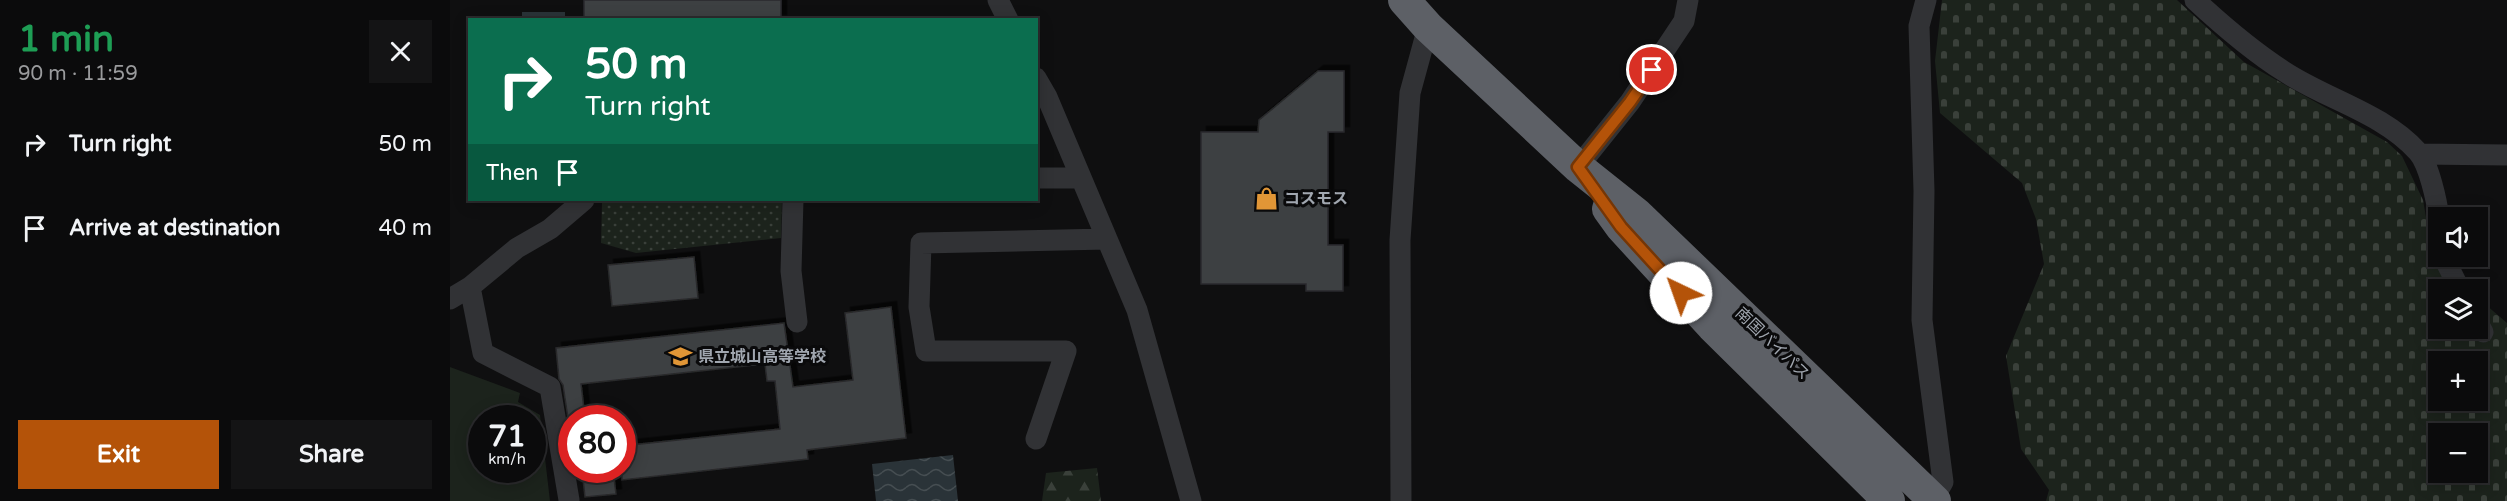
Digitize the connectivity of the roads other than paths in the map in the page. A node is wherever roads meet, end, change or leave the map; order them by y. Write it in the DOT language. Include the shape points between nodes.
graph roads {
  1 [pos="998,0"];
  2 [pos="1404,0"];
  3 [pos="1688,0"];
  4 [pos="1926,0"];
  5 [pos="2195,0"];
  6 [pos="1007,18"];
  7 [pos="1428,27"];
  8 [pos="1038,82"];
  9 [pos="2420,154"];
  10 [pos="2507,155"];
  11 [pos="1578,167"];
  12 [pos="1038,178"];
  13 [pos="1081,178"];
  14 [pos="583,201"];
  15 [pos="793,201"];
  16 [pos="2437,207"];
  17 [pos="1107,239"];
  18 [pos="470,286"];
  19 [pos="450,300"];
  20 [pos="797,322"];
  21 [pos="1036,439"];
  22 [pos="569,500"];
  23 [pos="1933,500"];
  24 [pos="1191,501"];
  25 [pos="1401,501"];
  26 [pos="1888,501"];
  1 -- 6 [label="street"];
  2 -- 7 [label="highway, 南国バイパス"];
  3 -- 11 [label="street" via="1684,21 1630,102"];
  4 -- 23 [label="street" via="1919,26 1924,191 1922,320 1943,482"];
  5 -- 9 [label="street" via="2285,72 2386,124"];
  7 -- 11 [label="highway, 南国バイパス"];
  7 -- 25 [label="street" via="1410,93 1400,240"];
  8 -- 13 [label="street"];
  9 -- 10 [label="street"];
  9 -- 16 [label="street"];
  11 -- 23 [label="highway, 南国バイパス" via="1637,214"];
  11 -- 26 [label="highway, 南国バイパス" via="1621,227 1712,326"];
  12 -- 13 [label="street"];
  13 -- 17 [label="street"];
  14 -- 18 [label="street"];
  15 -- 20 [label="street" via="791,271"];
  17 -- 21 [label="street" via="921,243 918,307 926,351 1066,351"];
  17 -- 24 [label="street" via="1137,310"];
  18 -- 19 [label="street"];
  18 -- 22 [label="street" via="483,352 550,387"];
}
